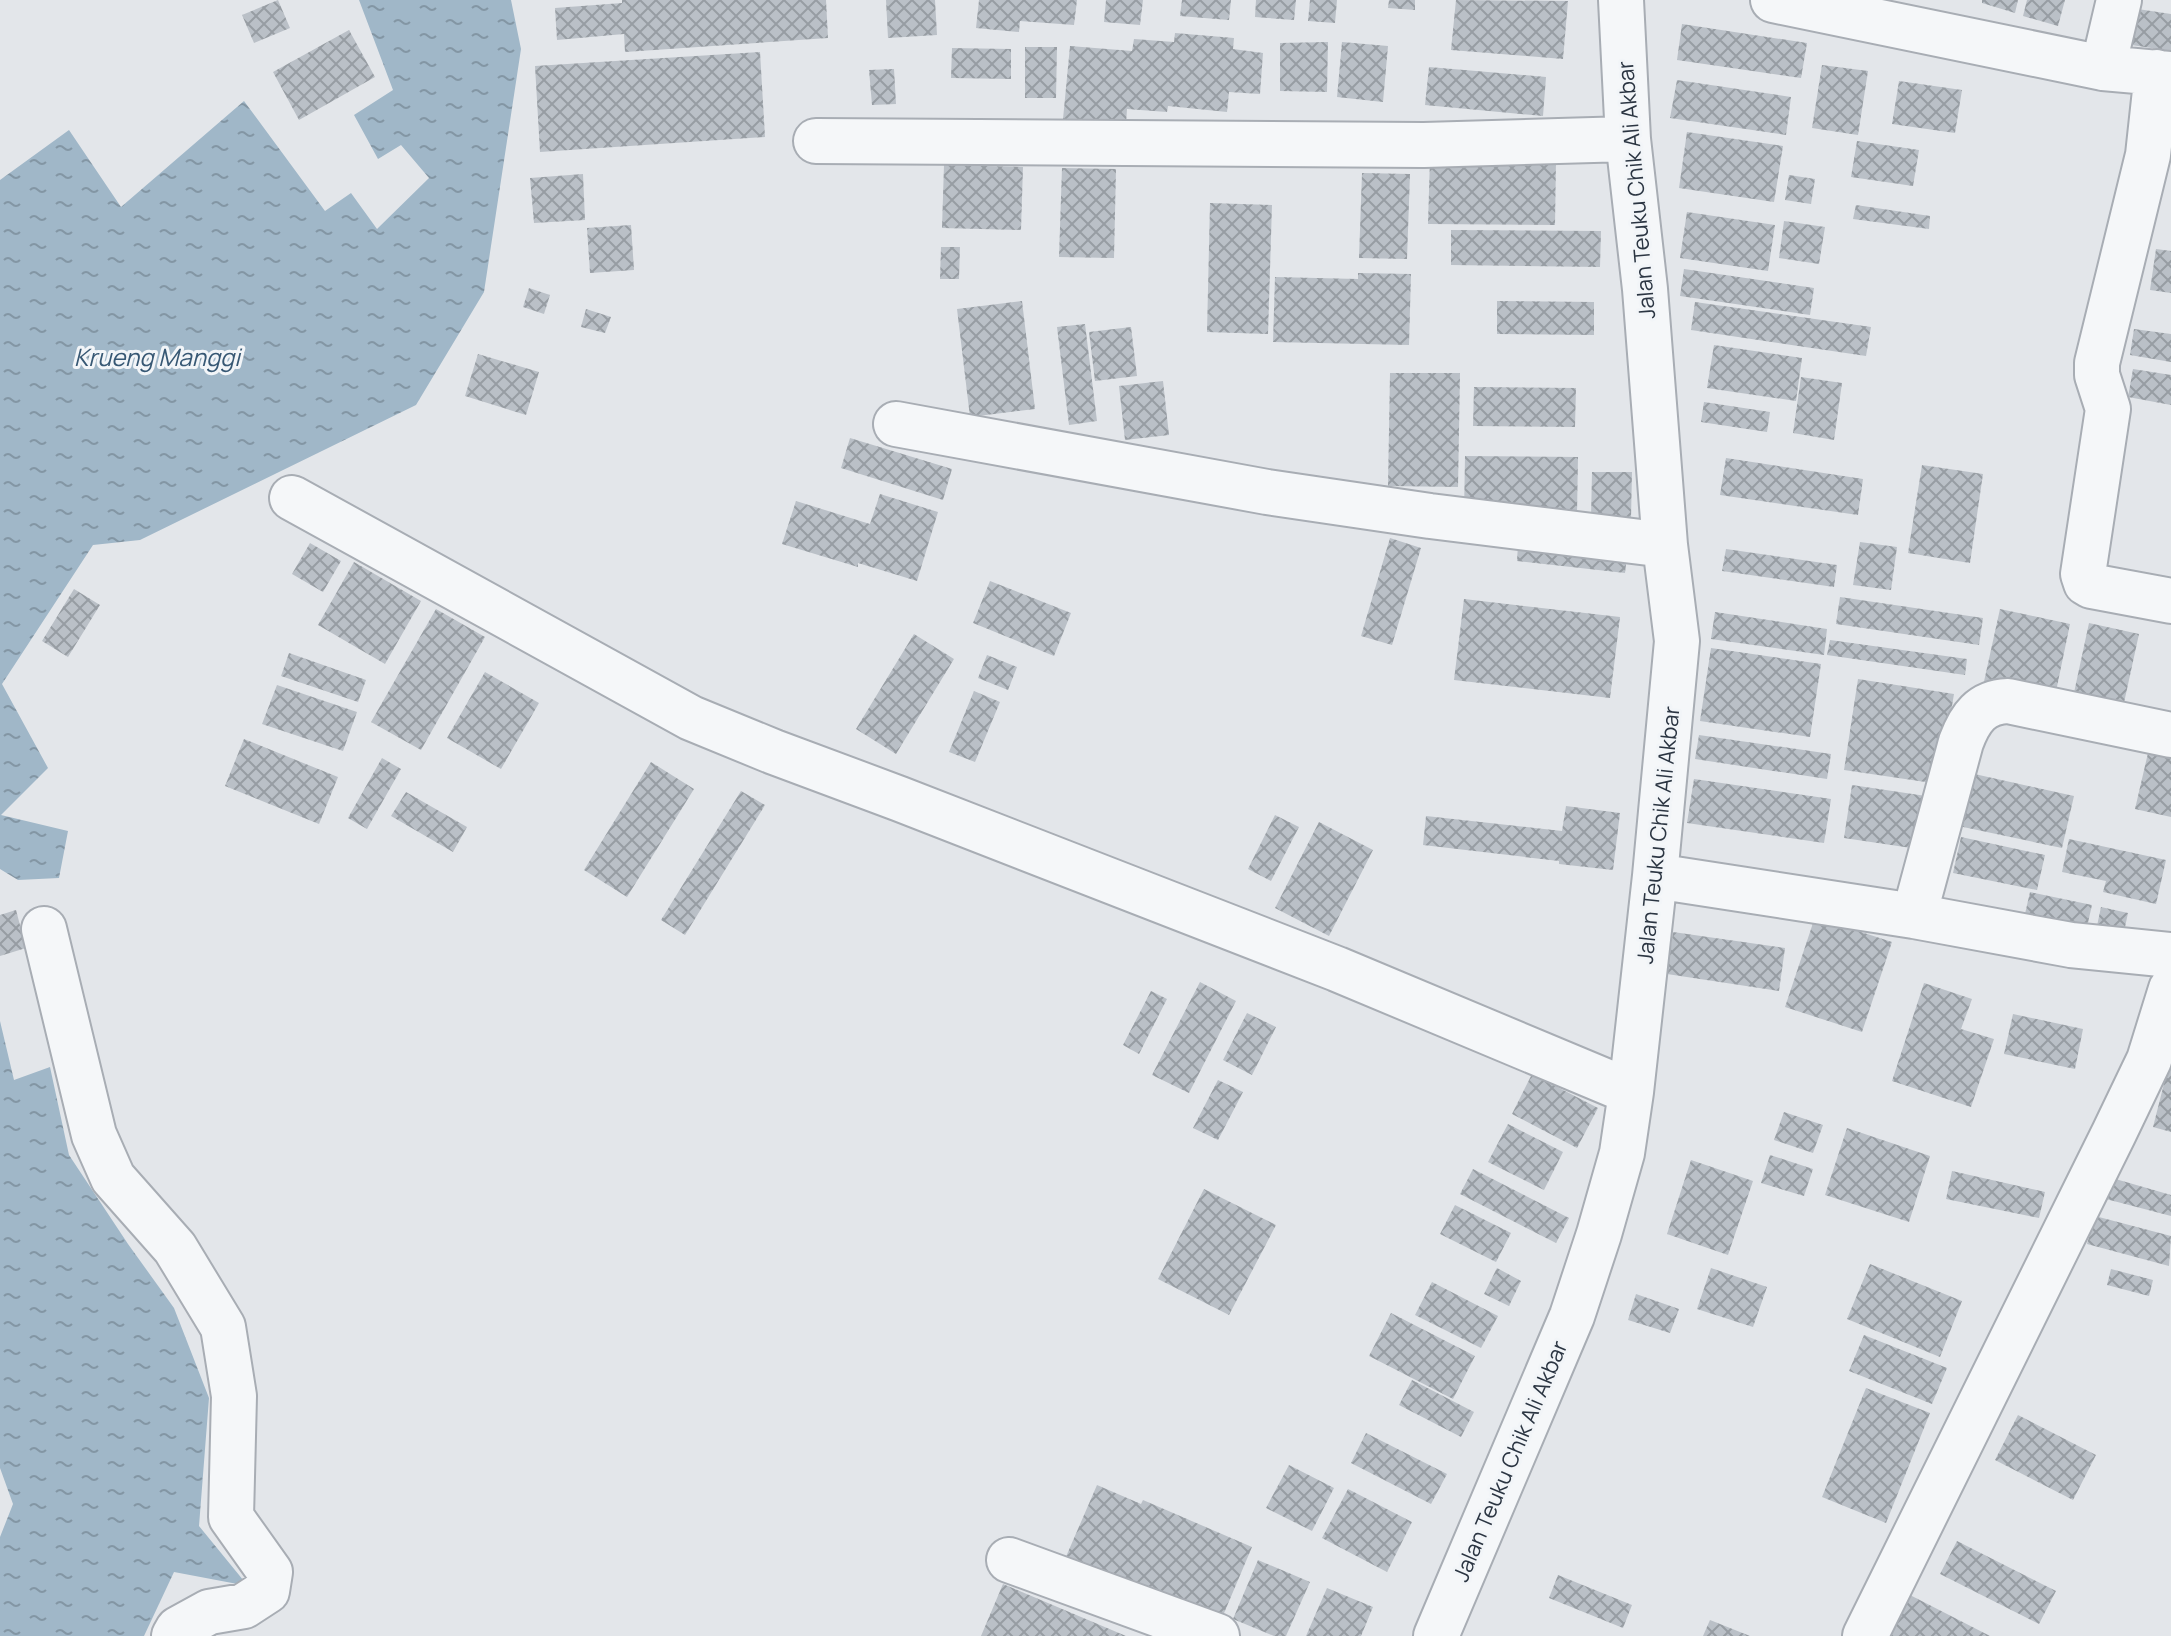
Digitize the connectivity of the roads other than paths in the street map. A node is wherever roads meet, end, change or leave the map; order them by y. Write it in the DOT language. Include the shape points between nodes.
graph roads {
  1 [pos="1621,0"];
  2 [pos="1773,0"];
  3 [pos="2119,0"];
  4 [pos="2103,68"];
  5 [pos="2164,73"];
  6 [pos="1628,139"];
  7 [pos="816,141"];
  8 [pos="896,424"];
  9 [pos="292,498"];
  10 [pos="1665,545"];
  11 [pos="2171,601"];
  12 [pos="2171,735"];
  13 [pos="1655,876"];
  14 [pos="1914,916"];
  15 [pos="44,929"];
  16 [pos="2171,955"];
  17 [pos="2171,989"];
  18 [pos="1631,1092"];
  19 [pos="1009,1560"];
  20 [pos="174,1636"];
  21 [pos="1217,1636"];
  22 [pos="1436,1636"];
  23 [pos="1865,1636"];
  1 -- 6 [label="street, Jalan Teuku Chik Ali Akbar"];
  2 -- 4 [label="street"];
  3 -- 4 [label="street"];
  4 -- 5 [label="street"];
  5 -- 11 [label="street" via="2097,363 2108,409 2083,574 2095,588"];
  6 -- 7 [label="street" via="1424,145"];
  6 -- 10 [label="street, Jalan Teuku Chik Ali Akbar"];
  8 -- 10 [label="street" via="1267,492"];
  9 -- 18 [label="street" via="691,718 1337,969"];
  10 -- 13 [label="street, Jalan Teuku Chik Ali Akbar" via="1677,641"];
  12 -- 14 [label="street" via="2008,701 1983,708 1972,717 1961,742"];
  13 -- 14 [label="street"];
  13 -- 18 [label="street, Jalan Teuku Chik Ali Akbar"];
  14 -- 16 [label="street" via="2071,945"];
  15 -- 20 [label="street" via="94,1135 113,1178 175,1248 223,1327 234,1396 231,1517 270,1572 267,1591 244,1606 209,1612"];
  17 -- 23 [label="street" via="2149,1060"];
  18 -- 22 [label="street, Jalan Teuku Chik Ali Akbar" via="1622,1153 1572,1316"];
  19 -- 21 [label="street"];
}
